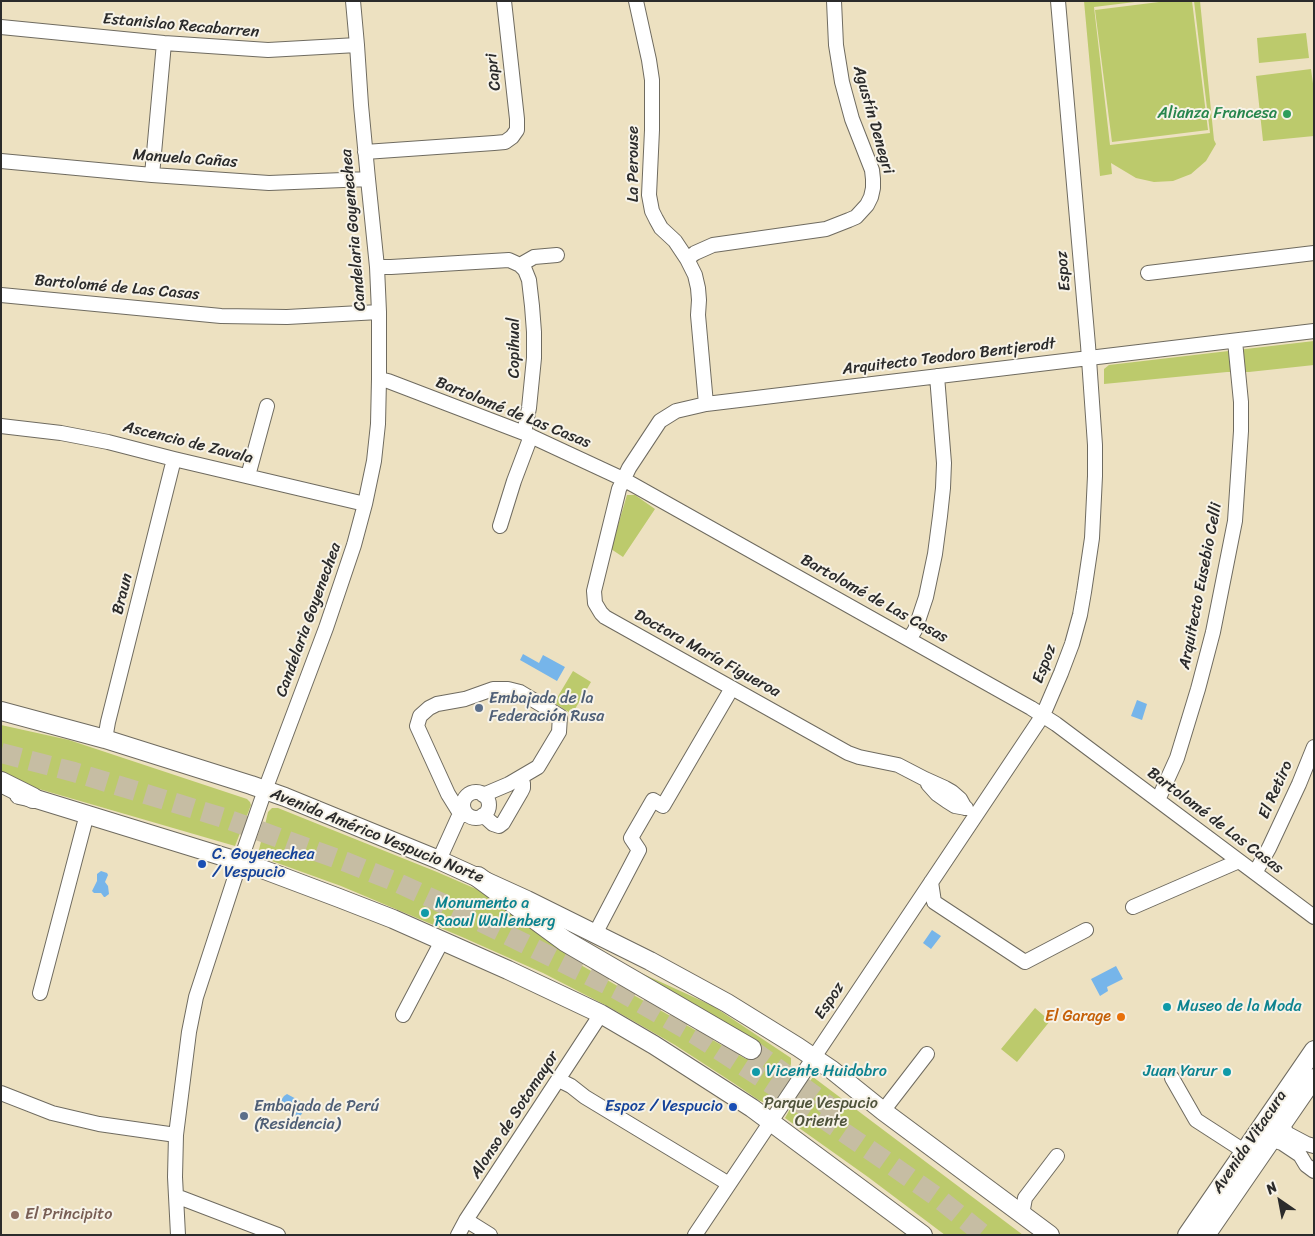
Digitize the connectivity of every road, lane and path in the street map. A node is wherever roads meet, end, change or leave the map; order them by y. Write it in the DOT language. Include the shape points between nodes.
graph roads {
  1 [pos="353,1"];
  2 [pos="504,1"];
  3 [pos="636,1"];
  4 [pos="834,1"];
  5 [pos="1058,1"];
  6 [pos="1,27"];
  7 [pos="164,43"];
  8 [pos="357,45"];
  9 [pos="365,152"];
  10 [pos="1,161"];
  11 [pos="152,175"];
  12 [pos="368,179"];
  13 [pos="1314,254"];
  14 [pos="557,255"];
  15 [pos="687,259"];
  16 [pos="520,265"];
  17 [pos="377,267"];
  18 [pos="1148,273"];
  19 [pos="1,295"];
  20 [pos="379,312"];
  21 [pos="1314,331"];
  22 [pos="1236,341"];
  23 [pos="1089,358"];
  24 [pos="936,376"];
  25 [pos="379,380"];
  26 [pos="706,404"];
  27 [pos="267,406"];
  28 [pos="1,426"];
  29 [pos="527,434"];
  30 [pos="174,459"];
  31 [pos="248,476"];
  32 [pos="623,479"];
  33 [pos="365,504"];
  34 [pos="500,526"];
  35 [pos="910,639"];
  36 [pos="732,688"];
  37 [pos="1,712"];
  38 [pos="1042,715"];
  39 [pos="106,739"];
  40 [pos="1314,748"];
  41 [pos="1,782"];
  42 [pos="523,783"];
  43 [pos="265,790"];
  44 [pos="1,791"];
  45 [pos="483,795"];
  46 [pos="33,798"];
  47 [pos="1158,800"];
  48 [pos="970,812"];
  49 [pos="87,814"];
  50 [pos="463,814"];
  51 [pos="483,815"];
  52 [pos="439,860"];
  53 [pos="1239,861"];
  54 [pos="240,862"];
  55 [pos="1255,873"];
  56 [pos="478,877"];
  57 [pos="931,882"];
  58 [pos="934,902"];
  59 [pos="1133,907"];
  60 [pos="912,912"];
  61 [pos="1314,917"];
  62 [pos="1086,930"];
  63 [pos="595,934"];
  64 [pos="442,941"];
  65 [pos="40,993"];
  66 [pos="601,1014"];
  67 [pos="403,1016"];
  68 [pos="751,1049"];
  69 [pos="1314,1050"];
  70 [pos="927,1054"];
  71 [pos="814,1058"];
  72 [pos="1172,1078"];
  73 [pos="1314,1078"];
  74 [pos="558,1080"];
  75 [pos="1,1093"];
  76 [pos="883,1111"];
  77 [pos="771,1122"];
  78 [pos="1282,1124"];
  79 [pos="176,1135"];
  80 [pos="1270,1141"];
  81 [pos="1244,1151"];
  82 [pos="1308,1151"];
  83 [pos="1056,1156"];
  84 [pos="1314,1171"];
  85 [pos="729,1184"];
  86 [pos="176,1196"];
  87 [pos="1025,1207"];
  88 [pos="466,1220"];
  89 [pos="1214,1230"];
  90 [pos="178,1235"];
  91 [pos="278,1235"];
  92 [pos="458,1235"];
  93 [pos="490,1235"];
  94 [pos="695,1235"];
  95 [pos="923,1235"];
  96 [pos="1050,1235"];
  97 [pos="1187,1235"];
  1 -- 8 [label="street, Candelaria Goyenechea"];
  2 -- 9 [label="street, Capri" via="517,120 517,130 512,137 505,142"];
  3 -- 15 [label="street, La Perouse" via="652,80 649,195 652,211 661,228"];
  4 -- 15 [label="street, Agustín Denegri" via="842,82 852,120 872,170 873,188 867,205 856,217 826,229 713,245"];
  5 -- 23 [label="street, Espoz"];
  6 -- 7 [label="street, Estanislao Recabarren"];
  7 -- 8 [label="street, Estanislao Recabarren" via="268,50"];
  7 -- 11 [label="street"];
  8 -- 9 [label="street, Candelaria Goyenechea"];
  9 -- 12 [label="street, Candelaria Goyenechea"];
  10 -- 11 [label="street, Manuela Cañas"];
  11 -- 12 [label="street, Manuela Cañas" via="269,183"];
  12 -- 17 [label="street, Candelaria Goyenechea"];
  13 -- 18 [label="street"];
  14 -- 16 [label="street" via="534,257"];
  15 -- 26 [label="street, La Perouse" via="698,288"];
  16 -- 17 [label="street" via="509,260"];
  16 -- 29 [label="street, Copihual" via="529,280 534,332"];
  17 -- 20 [label="street, Candelaria Goyenechea"];
  19 -- 20 [label="street, Bartolomé de Las Casas" via="220,316 287,317"];
  20 -- 25 [label="street, Candelaria Goyenechea"];
  21 -- 22 [label="street, Arquitecto Teodoro Bentjerodt"];
  22 -- 23 [label="street, Arquitecto Teodoro Bentjerodt"];
  22 -- 47 [label="street, Arquitecto Eusebio Celli" via="1241,431 1235,521 1198,689 1177,758"];
  23 -- 24 [label="street, Arquitecto Teodoro Bentjerodt"];
  23 -- 38 [label="street, Espoz" via="1096,476 1088,569 1072,644"];
  24 -- 26 [label="street, Arquitecto Teodoro Bentjerodt"];
  24 -- 35 [label="street" via="944,463 941,509 926,597"];
  25 -- 29 [label="street, Bartolomé de Las Casas"];
  25 -- 33 [label="street, Candelaria Goyenechea" via="374,460"];
  26 -- 32 [label="street, Arquitecto Teodoro Bentjerodt" via="676,411 660,421"];
  27 -- 31 [label="street"];
  28 -- 30 [label="street, Ascencio de Zavala" via="84,437"];
  29 -- 32 [label="street, Bartolomé de Las Casas"];
  29 -- 34 [label="street, Copihual"];
  30 -- 31 [label="street, Ascencio de Zavala"];
  30 -- 39 [label="street, Braun"];
  31 -- 33 [label="street, Ascencio de Zavala"];
  32 -- 35 [label="street, Bartolomé de Las Casas"];
  32 -- 36 [label="street, Doctora María Figueroa" via="594,591 598,609 606,617"];
  33 -- 43 [label="street, Candelaria Goyenechea" via="326,628"];
  35 -- 38 [label="street, Bartolomé de Las Casas"];
  36 -- 48 [label="street, Doctora María Figueroa" via="848,753 898,765 945,788"];
  36 -- 63 [label="street" via="663,806 653,800 631,838 639,850"];
  37 -- 39 [label="main road, Avenida Américo Vespucio Norte"];
  38 -- 47 [label="street, Bartolomé de Las Casas"];
  38 -- 48 [label="street, Espoz"];
  39 -- 43 [label="main road, Avenida Américo Vespucio Norte"];
  40 -- 55 [label="street, El Retiro"];
  41 -- 46 [label="highway"];
  42 -- 51 [label="street" via="504,823 499,826 493,824"];
  43 -- 52 [label="main road, Avenida Américo Vespucio Norte"];
  43 -- 54 [label="street, Candelaria Goyenechea"];
  44 -- 46 [label="main road"];
  45 -- 50 [label="street" via="474,793 466,796"];
  45 -- 50 [label="street" via="538,767 559,732 560,716 508,688 437,704 420,716 417,726 448,794"];
  45 -- 51 [label="street" via="488,801 488,809"];
  46 -- 49 [label="main road"];
  47 -- 53 [label="street, Bartolomé de Las Casas"];
  48 -- 57 [label="street, Espoz"];
  49 -- 54 [label="main road"];
  49 -- 65 [label="street"];
  50 -- 51 [label="street" via="476,818"];
  50 -- 52 [label="street" via="458,818"];
  52 -- 56 [label="main road, Avenida Américo Vespucio Norte"];
  53 -- 55 [label="street, Bartolomé de Las Casas"];
  53 -- 59 [label="street"];
  54 -- 64 [label="main road" via="393,919"];
  54 -- 79 [label="street, Candelaria Goyenechea" via="196,998"];
  55 -- 61 [label="street, Bartolomé de Las Casas"];
  56 -- 63 [label="main road, Avenida Américo Vespucio Norte"];
  56 -- 68 [label="highway" via="565,941"];
  57 -- 58 [label="street"];
  57 -- 60 [label="street, Espoz"];
  58 -- 60 [label="street"];
  58 -- 62 [label="street" via="1025,962"];
  60 -- 71 [label="street, Espoz"];
  63 -- 71 [label="main road, Avenida Américo Vespucio Norte" via="720,999"];
  64 -- 66 [label="main road"];
  64 -- 67 [label="street"];
  66 -- 74 [label="street, Alonso de Sotomayor"];
  66 -- 77 [label="main road"];
  69 -- 81 [label="main road, Avenida Vitacura"];
  70 -- 76 [label="street"];
  71 -- 76 [label="main road, Avenida Américo Vespucio Norte"];
  71 -- 77 [label="street, Espoz"];
  72 -- 81 [label="street" via="1196,1120"];
  73 -- 78 [label="main road, Avenida Vitacura"];
  74 -- 85 [label="street"];
  74 -- 88 [label="street, Alonso de Sotomayor"];
  75 -- 79 [label="street" via="52,1114"];
  76 -- 87 [label="main road, Avenida Américo Vespucio Norte" via="1008,1203"];
  77 -- 85 [label="street, Espoz"];
  77 -- 95 [label="main road"];
  78 -- 80 [label="main road, Avenida Vitacura"];
  78 -- 82 [label="street" via="1288,1134"];
  79 -- 86 [label="street, Candelaria Goyenechea"];
  80 -- 82 [label="street"];
  80 -- 89 [label="main road, Avenida Vitacura"];
  81 -- 97 [label="main road, Avenida Vitacura"];
  82 -- 84 [label="street" via="1306,1165"];
  83 -- 87 [label="street"];
  85 -- 94 [label="street, Espoz"];
  86 -- 90 [label="street, Candelaria Goyenechea"];
  86 -- 91 [label="street"];
  87 -- 96 [label="main road, Avenida Américo Vespucio Norte"];
  88 -- 92 [label="street, Alonso de Sotomayor"];
  88 -- 93 [label="street"];
}
